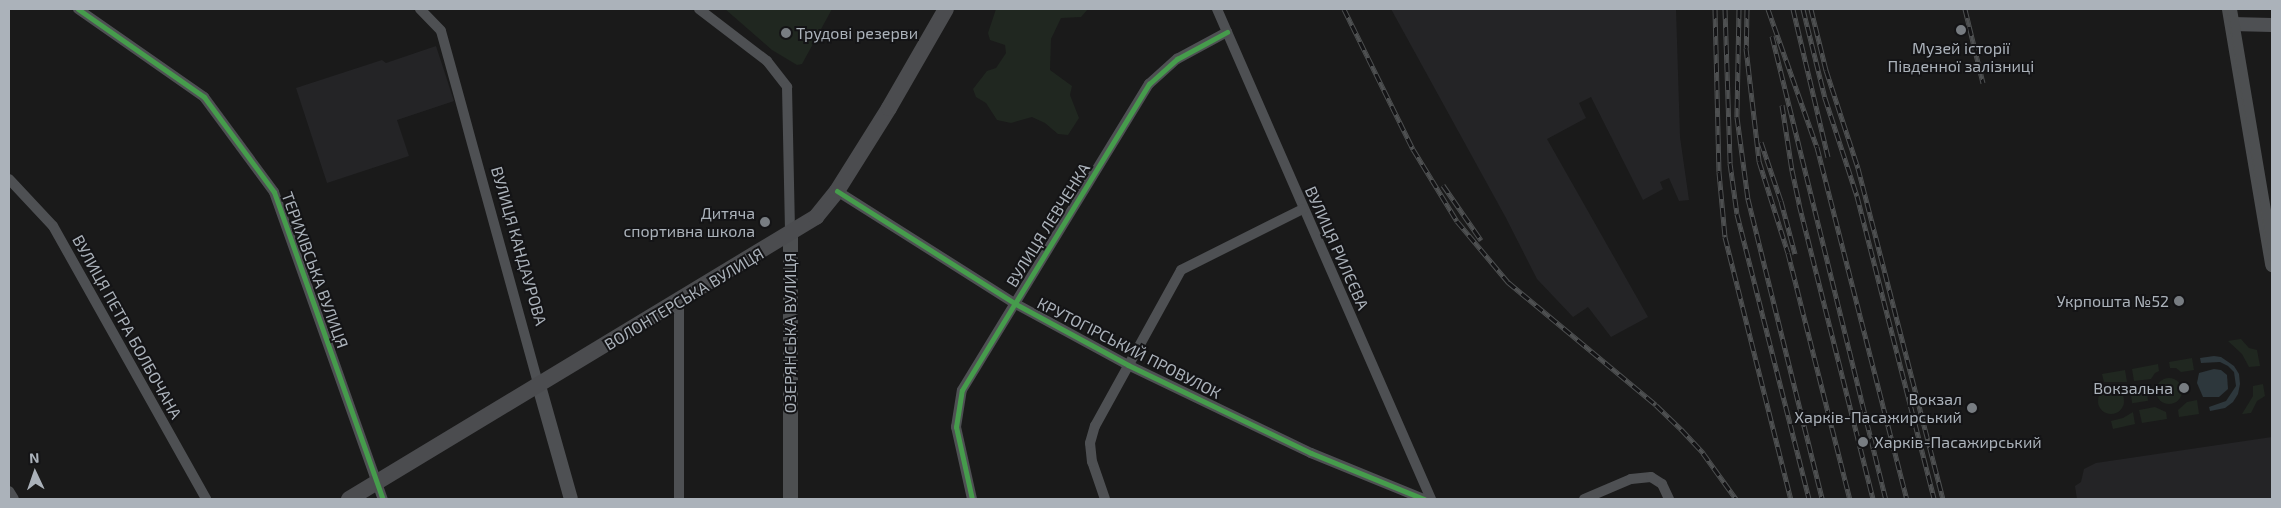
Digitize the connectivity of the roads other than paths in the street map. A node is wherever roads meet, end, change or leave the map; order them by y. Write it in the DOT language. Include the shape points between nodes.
graph roads {
  1 [pos="78,9"];
  2 [pos="420,9"];
  3 [pos="699,9"];
  4 [pos="946,9"];
  5 [pos="1217,9"];
  6 [pos="2229,9"];
  7 [pos="2232,24"];
  8 [pos="2272,24"];
  9 [pos="1227,32"];
  10 [pos="9,179"];
  11 [pos="837,191"];
  12 [pos="1303,209"];
  13 [pos="790,235"];
  14 [pos="2272,264"];
  15 [pos="679,302"];
  16 [pos="1014,303"];
  17 [pos="1128,365"];
  18 [pos="539,386"];
  19 [pos="377,482"];
  20 [pos="9,491"];
  21 [pos="14,499"];
  22 [pos="206,499"];
  23 [pos="349,499"];
  24 [pos="382,499"];
  25 [pos="571,499"];
  26 [pos="679,499"];
  27 [pos="790,499"];
  28 [pos="972,499"];
  29 [pos="1105,499"];
  30 [pos="1424,499"];
  31 [pos="1431,499"];
  32 [pos="1584,499"];
  33 [pos="1669,499"];
  1 -- 19 [label="street, ТЕРИХІВСЬКА ВУЛИЦЯ" via="204,97 274,192"];
  2 -- 18 [label="street, ВУЛИЦЯ КАНДАУРОВА" via="441,32"];
  3 -- 13 [label="street" via="767,60 787,87"];
  4 -- 11 [label="main road, ОЗЕРЯНСЬКА ВУЛИЦЯ"];
  5 -- 9 [label="street, ВУЛИЦЯ РИЛЄЄВА"];
  6 -- 7 [label="main road"];
  7 -- 8 [label="street"];
  7 -- 14 [label="main road"];
  9 -- 12 [label="street, ВУЛИЦЯ РИЛЄЄВА"];
  9 -- 16 [label="street, ВУЛИЦЯ ЛЕВЧЕНКА" via="1177,59 1149,84"];
  10 -- 22 [label="street, ВУЛИЦЯ ПЕТРА БОЛБОЧАНА" via="53,226"];
  11 -- 13 [label="main road, ОЗЕРЯНСЬКА ВУЛИЦЯ" via="816,217"];
  11 -- 16 [label="street, КРУТОГІРСЬКИЙ ПРОВУЛОК"];
  12 -- 17 [label="street" via="1181,270"];
  12 -- 31 [label="street, ВУЛИЦЯ РИЛЄЄВА"];
  13 -- 15 [label="main road, ВОЛОНТЕРСЬКА ВУЛИЦЯ"];
  13 -- 27 [label="main road, ОЗЕРЯНСЬКА ВУЛИЦЯ"];
  15 -- 18 [label="main road, ВОЛОНТЕРСЬКА ВУЛИЦЯ"];
  15 -- 26 [label="street"];
  16 -- 17 [label="street, КРУТОГІРСЬКИЙ ПРОВУЛОК"];
  16 -- 28 [label="street, ВУЛИЦЯ ЛЕВЧЕНКА" via="962,390 956,426"];
  17 -- 29 [label="street" via="1095,426 1090,443 1092,462"];
  17 -- 30 [label="street, КРУТОГІРСЬКИЙ ПРОВУЛОК" via="1311,453"];
  18 -- 19 [label="main road, ВОЛОНТЕРСЬКА ВУЛИЦЯ"];
  18 -- 25 [label="street, ВУЛИЦЯ КАНДАУРОВА"];
  19 -- 23 [label="main road, ВОЛОНТЕРСЬКА ВУЛИЦЯ"];
  19 -- 24 [label="street, ТЕРИХІВСЬКА ВУЛИЦЯ"];
  20 -- 21 [label="street"];
  32 -- 33 [label="street" via="1631,479 1651,476 1662,484"];
}
